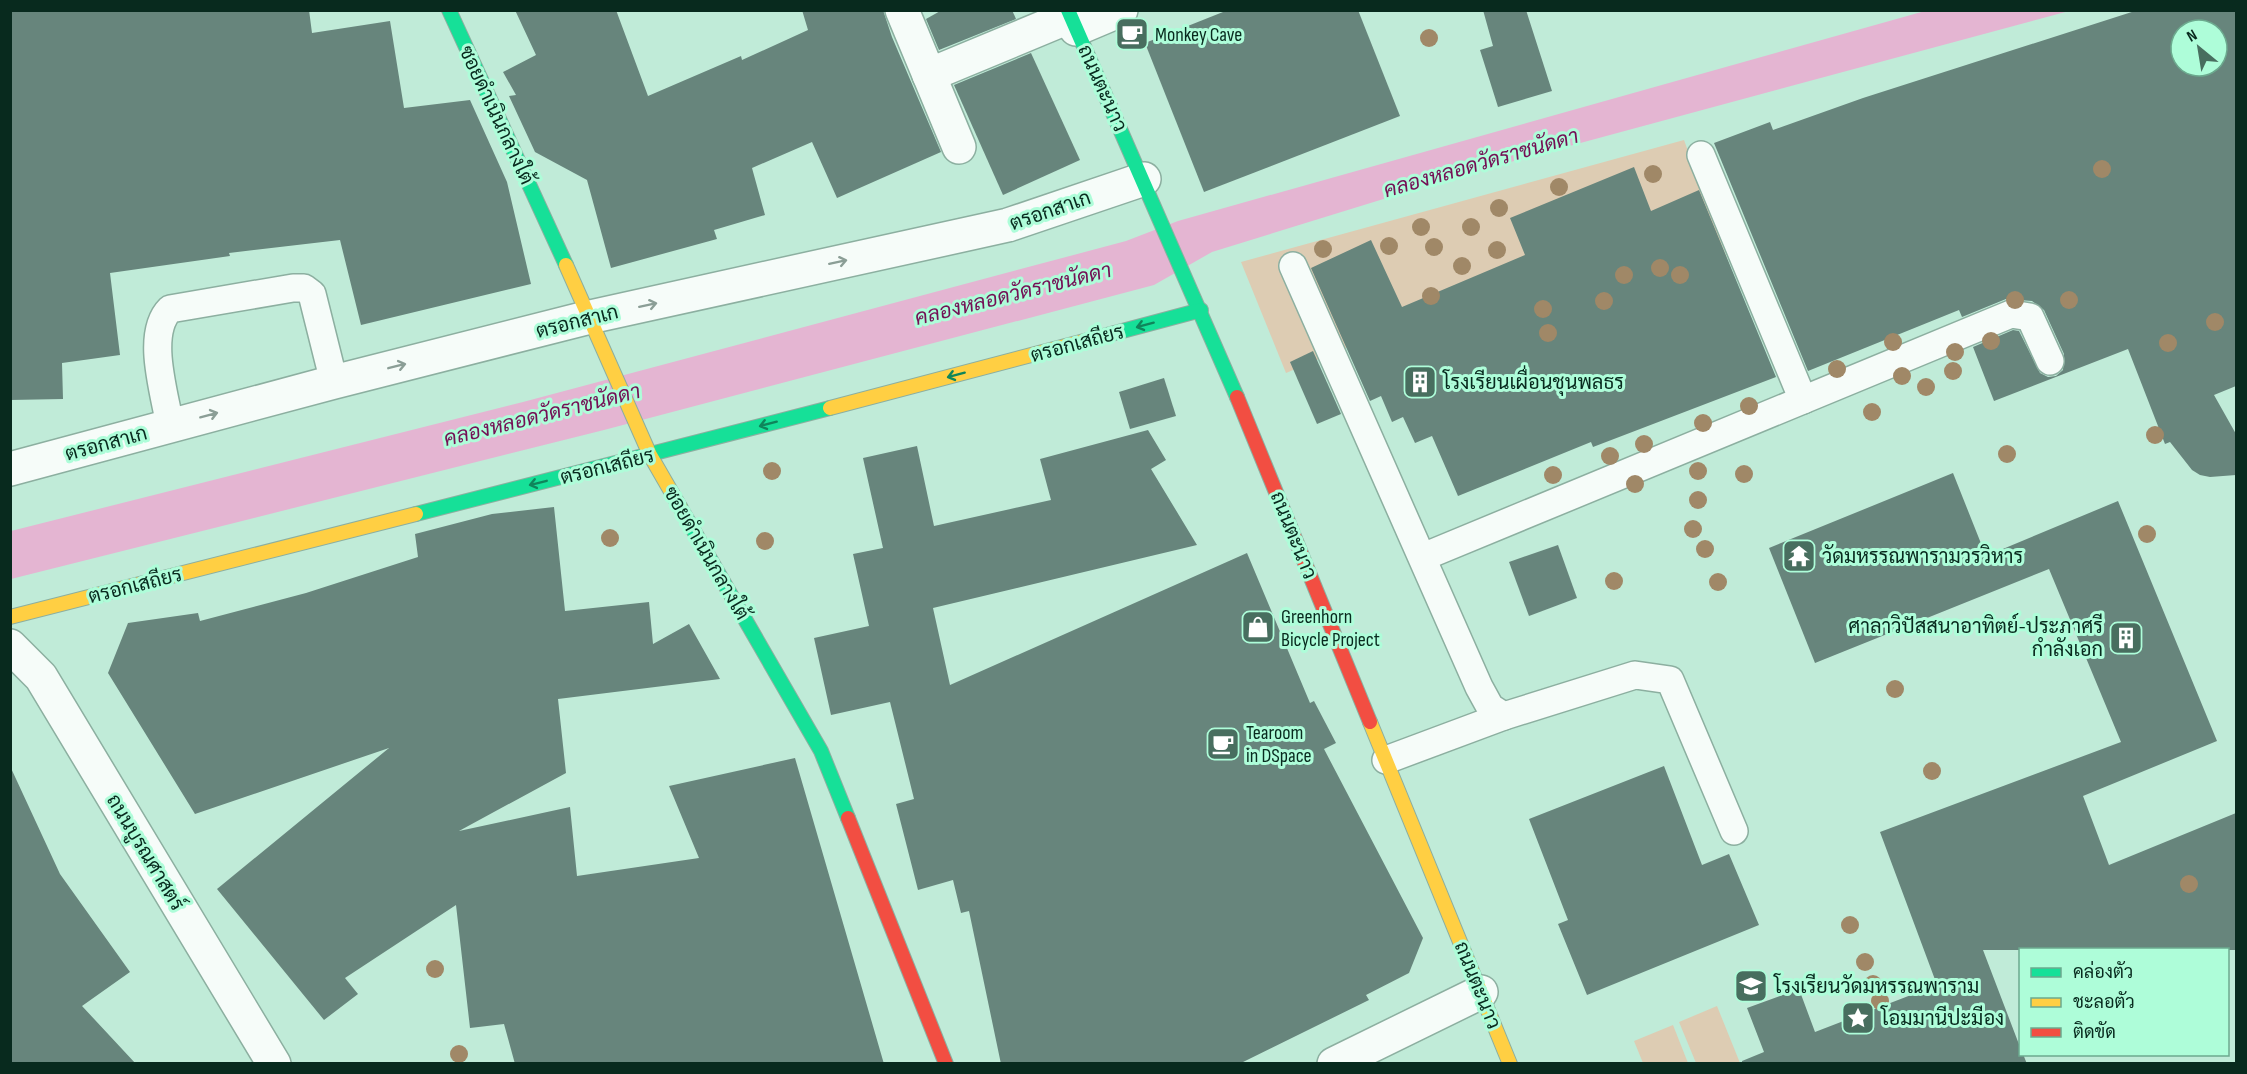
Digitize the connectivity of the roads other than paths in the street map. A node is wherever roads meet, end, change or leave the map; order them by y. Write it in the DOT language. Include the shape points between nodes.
graph roads {
  1 [pos="449,10"];
  2 [pos="902,10"];
  3 [pos="1121,10"];
  4 [pos="1072,19"];
  5 [pos="929,75"];
  6 [pos="959,147"];
  7 [pos="1701,155"];
  8 [pos="1144,179"];
  9 [pos="1293,266"];
  10 [pos="1201,310"];
  11 [pos="590,317"];
  12 [pos="2050,361"];
  13 [pos="334,382"];
  14 [pos="1803,400"];
  15 [pos="170,426"];
  16 [pos="650,455"];
  17 [pos="10,470"];
  18 [pos="1423,557"];
  19 [pos="10,617"];
  20 [pos="10,646"];
  21 [pos="1504,716"];
  22 [pos="1386,760"];
  23 [pos="1734,831"];
  24 [pos="1481,992"];
  25 [pos="273,1064"];
  26 [pos="946,1064"];
  27 [pos="1335,1064"];
  28 [pos="1510,1064"];
  1 -- 11 [label="street, ซอยดำเนินกลางใต้"];
  2 -- 5 [label="street"];
  3 -- 4 [label="street"];
  4 -- 5 [label="street"];
  4 -- 8 [label="street, ถนนตะนาว"];
  5 -- 6 [label="street"];
  7 -- 14 [label="lane"];
  8 -- 10 [label="street, ถนนตะนาว"];
  11 -- 8 [label="street, ตรอกสาเก, one-way" via="1008,225"];
  9 -- 18 [label="lane"];
  10 -- 16 [label="street, ตรอกเสถียร, one-way"];
  10 -- 22 [label="street, ถนนตะนาว"];
  13 -- 11 [label="street, ตรอกสาเก, one-way"];
  11 -- 16 [label="street, ซอยดำเนินกลางใต้"];
  12 -- 14 [label="lane" via="2030,317 2011,314"];
  15 -- 13 [label="street, ตรอกสาเก, one-way"];
  13 -- 15 [label="lane" via="312,294 307,290 293,288 170,309 162,317 156,341"];
  14 -- 18 [label="lane"];
  15 -- 17 [label="street, ตรอกสาเก"];
  16 -- 19 [label="street, ตรอกเสถียร, one-way"];
  16 -- 26 [label="street, ซอยดำเนินกลางใต้" via="821,751"];
  18 -- 21 [label="lane" via="1479,687 1490,707"];
  20 -- 25 [label="street, ถนนบูรณศาสตร์" via="41,677"];
  21 -- 22 [label="lane"];
  21 -- 23 [label="lane" via="1635,675 1670,680"];
  22 -- 24 [label="street, ถนนตะนาว"];
  24 -- 27 [label="street"];
  24 -- 28 [label="street, ถนนตะนาว"];
}
